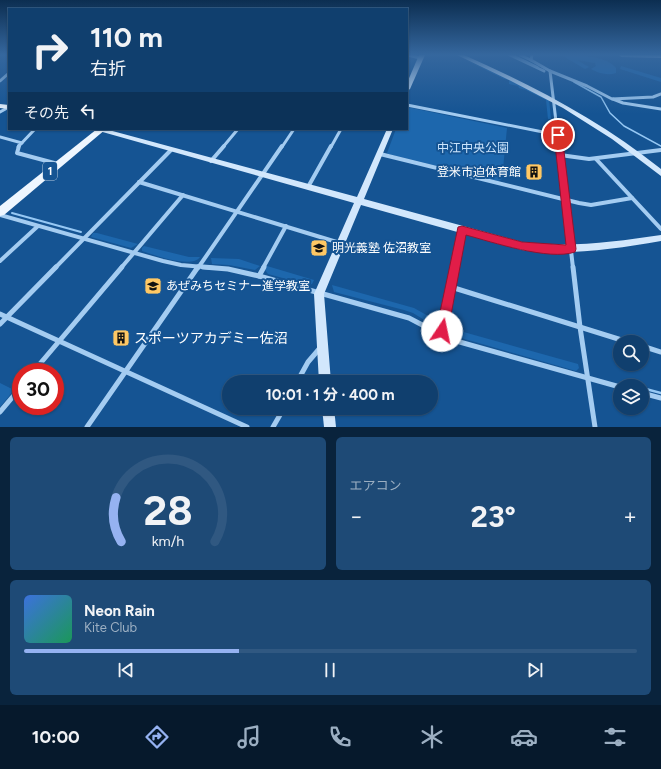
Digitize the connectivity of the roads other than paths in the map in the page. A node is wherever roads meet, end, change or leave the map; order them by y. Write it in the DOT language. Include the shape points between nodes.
graph roads {
  1 [pos="413,75"];
  2 [pos="506,75"];
  3 [pos="550,75"];
  4 [pos="558,75"];
  5 [pos="408,87"];
  6 [pos="661,94"];
  7 [pos="554,99"];
  8 [pos="612,99"];
  9 [pos="408,105"];
  10 [pos="661,109"];
  11 [pos="34,130"];
  12 [pos="99,130"];
  13 [pos="103,130"];
  14 [pos="237,130"];
  15 [pos="293,130"];
  16 [pos="340,130"];
  17 [pos="388,130"];
  18 [pos="558,135"];
  19 [pos="0,137"];
  20 [pos="22,143"];
  21 [pos="171,150"];
  22 [pos="661,150"];
  23 [pos="636,153"];
  24 [pos="380,154"];
  25 [pos="560,155"];
  26 [pos="596,159"];
  27 [pos="211,161"];
  28 [pos="58,164"];
  29 [pos="661,173"];
  30 [pos="263,175"];
  31 [pos="139,182"];
  32 [pos="308,187"];
  33 [pos="183,195"];
  34 [pos="632,198"];
  35 [pos="565,200"];
  36 [pos="359,201"];
  37 [pos="237,211"];
  38 [pos="0,214"];
  39 [pos="38,226"];
  40 [pos="286,226"];
  41 [pos="661,229"];
  42 [pos="462,230"];
  43 [pos="82,238"];
  44 [pos="661,238"];
  45 [pos="340,243"];
  46 [pos="571,249"];
  47 [pos="133,254"];
  48 [pos="0,261"];
  49 [pos="199,266"];
  50 [pos="259,276"];
  51 [pos="450,287"];
  52 [pos="319,294"];
  53 [pos="0,314"];
  54 [pos="6,317"];
  55 [pos="0,324"];
  56 [pos="580,327"];
  57 [pos="441,335"];
  58 [pos="613,337"];
  59 [pos="59,341"];
  60 [pos="322,346"];
  61 [pos="649,348"];
  62 [pos="661,352"];
  63 [pos="41,363"];
  64 [pos="126,372"];
  65 [pos="301,375"];
  66 [pos="324,375"];
  67 [pos="588,378"];
  68 [pos="613,385"];
  69 [pos="649,395"];
  70 [pos="12,398"];
  71 [pos="661,398"];
  72 [pos="0,412"];
  73 [pos="280,415"];
  74 [pos="329,415"];
  75 [pos="87,427"];
  76 [pos="247,427"];
  77 [pos="274,427"];
  78 [pos="330,427"];
  79 [pos="595,427"];
  1 -- 5 [label="street"];
  2 -- 7 [label="street"];
  3 -- 7 [label="street"];
  4 -- 8 [label="street"];
  6 -- 8 [label="street"];
  7 -- 18 [label="street"];
  7 -- 23 [label="street" via="599,126"];
  8 -- 10 [label="street"];
  9 -- 18 [label="street"];
  11 -- 20 [label="street"];
  12 -- 28 [label="main road, 1"];
  13 -- 21 [label="street"];
  14 -- 27 [label="street"];
  15 -- 30 [label="street"];
  16 -- 32 [label="street"];
  17 -- 24 [label="street"];
  18 -- 25 [label="street"];
  19 -- 20 [label="street"];
  20 -- 28 [label="street" via="18,152"];
  21 -- 27 [label="street"];
  21 -- 31 [label="street"];
  22 -- 23 [label="street"];
  23 -- 26 [label="street"];
  23 -- 29 [label="street"];
  24 -- 35 [label="street"];
  24 -- 36 [label="street"];
  25 -- 26 [label="street"];
  25 -- 35 [label="street"];
  26 -- 34 [label="street"];
  27 -- 30 [label="street"];
  28 -- 38 [label="main road, 1"];
  30 -- 32 [label="street"];
  30 -- 37 [label="street"];
  31 -- 33 [label="street"];
  31 -- 43 [label="street"];
  32 -- 36 [label="street"];
  33 -- 37 [label="street"];
  33 -- 47 [label="street"];
  34 -- 35 [label="street" via="591,205"];
  34 -- 41 [label="street"];
  35 -- 46 [label="street"];
  36 -- 42 [label="street"];
  36 -- 45 [label="street"];
  37 -- 40 [label="street"];
  37 -- 49 [label="street"];
  38 -- 39 [label="street"];
  39 -- 43 [label="street"];
  39 -- 48 [label="street"];
  40 -- 45 [label="street"];
  40 -- 50 [label="street"];
  42 -- 46 [label="street" via="522,246"];
  42 -- 51 [label="street"];
  43 -- 47 [label="street"];
  43 -- 54 [label="street"];
  44 -- 46 [label="street"];
  45 -- 52 [label="street"];
  46 -- 56 [label="street"];
  47 -- 49 [label="street"];
  47 -- 59 [label="street"];
  49 -- 50 [label="street"];
  49 -- 64 [label="street"];
  50 -- 52 [label="street"];
  51 -- 56 [label="street"];
  51 -- 57 [label="street"];
  52 -- 57 [label="street" via="409,318"];
  52 -- 60 [label="street"];
  53 -- 54 [label="street"];
  54 -- 55 [label="street"];
  54 -- 59 [label="street"];
  56 -- 58 [label="street"];
  56 -- 67 [label="street"];
  57 -- 67 [label="street"];
  59 -- 63 [label="street"];
  59 -- 64 [label="street"];
  60 -- 65 [label="street"];
  60 -- 66 [label="street"];
  61 -- 62 [label="street"];
  64 -- 75 [label="street"];
  64 -- 76 [label="street"];
  67 -- 68 [label="street"];
  67 -- 79 [label="street"];
  69 -- 71 [label="street"];
  70 -- 72 [label="street"];
  73 -- 77 [label="street"];
  74 -- 78 [label="street"];
}
